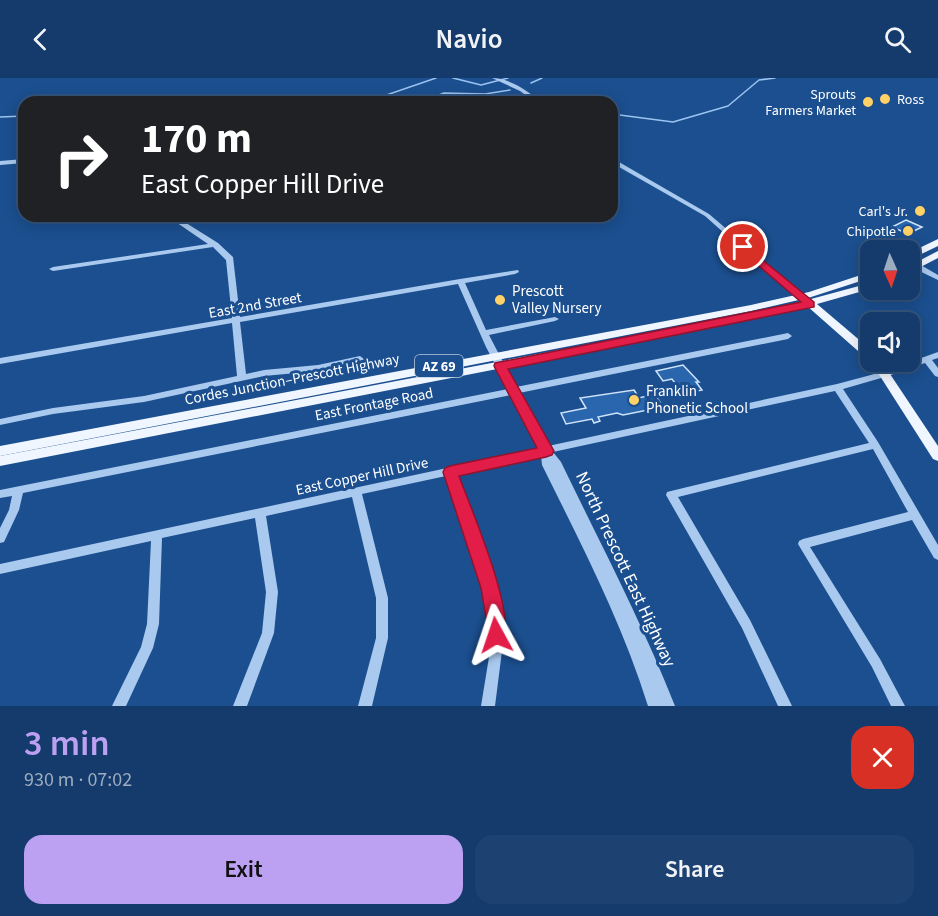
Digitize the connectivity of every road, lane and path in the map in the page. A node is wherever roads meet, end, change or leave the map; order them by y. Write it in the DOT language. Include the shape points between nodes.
graph roads {
  1 [pos="494,78"];
  2 [pos="499,78"];
  3 [pos="513,84"];
  4 [pos="530,96"];
  5 [pos="533,96"];
  6 [pos="18,162"];
  7 [pos="0,163"];
  8 [pos="618,163"];
  9 [pos="618,167"];
  10 [pos="180,222"];
  11 [pos="730,236"];
  12 [pos="938,242"];
  13 [pos="215,244"];
  14 [pos="920,252"];
  15 [pos="938,254"];
  16 [pos="920,264"];
  17 [pos="53,268"];
  18 [pos="920,271"];
  19 [pos="515,272"];
  20 [pos="860,278"];
  21 [pos="938,278"];
  22 [pos="460,281"];
  23 [pos="860,288"];
  24 [pos="806,301"];
  25 [pos="555,319"];
  26 [pos="237,322"];
  27 [pos="484,333"];
  28 [pos="788,336"];
  29 [pos="860,347"];
  30 [pos="938,355"];
  31 [pos="360,359"];
  32 [pos="927,359"];
  33 [pos="0,361"];
  34 [pos="497,361"];
  35 [pos="883,372"];
  36 [pos="938,374"];
  37 [pos="885,375"];
  38 [pos="242,377"];
  39 [pos="837,387"];
  40 [pos="514,391"];
  41 [pos="0,422"];
  42 [pos="875,445"];
  43 [pos="0,451"];
  44 [pos="546,451"];
  45 [pos="938,456"];
  46 [pos="0,461"];
  47 [pos="450,472"];
  48 [pos="19,490"];
  49 [pos="356,493"];
  50 [pos="0,494"];
  51 [pos="260,514"];
  52 [pos="915,515"];
  53 [pos="157,537"];
  54 [pos="0,539"];
  55 [pos="938,555"];
  56 [pos="0,569"];
  57 [pos="618,599"];
  58 [pos="119,706"];
  59 [pos="240,706"];
  60 [pos="365,706"];
  61 [pos="488,706"];
  62 [pos="655,706"];
  63 [pos="668,706"];
  64 [pos="785,706"];
  65 [pos="898,706"];
  1 -- 3 [label="street"];
  2 -- 3 [label="street"];
  3 -- 4 [label="street"];
  3 -- 5 [label="street"];
  6 -- 7 [label="street"];
  8 -- 11 [label="street" via="700,211"];
  9 -- 11 [label="street"];
  10 -- 13 [label="street"];
  11 -- 24 [label="street"];
  12 -- 14 [label="main road"];
  13 -- 17 [label="street"];
  13 -- 26 [label="street" via="230,259"];
  15 -- 16 [label="main road"];
  18 -- 21 [label="street"];
  19 -- 22 [label="street, East 2nd Street"];
  20 -- 24 [label="main road, Cordes Junction–Prescott Highway / AZ 69"];
  22 -- 26 [label="street, East 2nd Street"];
  22 -- 27 [label="street, North Prescott East Highway"];
  23 -- 24 [label="main road, Cordes Junction–Prescott Highway / AZ 69"];
  24 -- 29 [label="main road"];
  24 -- 34 [label="main road, Cordes Junction–Prescott Highway / AZ 69"];
  25 -- 27 [label="street"];
  26 -- 33 [label="street, East 2nd Street"];
  26 -- 38 [label="street"];
  27 -- 34 [label="street, North Prescott East Highway"];
  28 -- 40 [label="street, East Frontage Road"];
  30 -- 32 [label="street, East Copper Hill Drive"];
  31 -- 38 [label="street"];
  32 -- 36 [label="street"];
  32 -- 37 [label="street, East Copper Hill Drive"];
  34 -- 40 [label="street, North Prescott East Highway"];
  34 -- 43 [label="main road, Cordes Junction–Prescott Highway / AZ 69"];
  34 -- 46 [label="main road, Cordes Junction–Prescott Highway / AZ 69"];
  35 -- 37 [label="main road"];
  37 -- 39 [label="street, East Copper Hill Drive"];
  37 -- 45 [label="main road"];
  38 -- 41 [label="street" via="144,399"];
  39 -- 42 [label="street"];
  39 -- 44 [label="street, East Copper Hill Drive"];
  40 -- 44 [label="street, North Prescott East Highway"];
  40 -- 48 [label="street, East Frontage Road"];
  42 -- 52 [label="street"];
  42 -- 64 [label="street" via="671,495 763,652"];
  44 -- 47 [label="street, East Copper Hill Drive"];
  44 -- 57 [label="street, North Prescott East Highway" via="547,465"];
  47 -- 49 [label="street, East Copper Hill Drive"];
  47 -- 61 [label="street" via="497,619"];
  48 -- 50 [label="street, East Frontage Road"];
  48 -- 54 [label="street"];
  49 -- 51 [label="street, East Copper Hill Drive"];
  49 -- 60 [label="street" via="382,598 382,638"];
  51 -- 53 [label="street, East Copper Hill Drive"];
  51 -- 59 [label="street" via="272,592 268,633"];
  52 -- 55 [label="street"];
  52 -- 65 [label="street" via="803,544"];
  53 -- 56 [label="street, East Copper Hill Drive"];
  53 -- 58 [label="street" via="153,624 147,648"];
  57 -- 62 [label="street, North Prescott East Highway"];
  57 -- 63 [label="street, North Prescott East Highway" via="650,656"];
}
